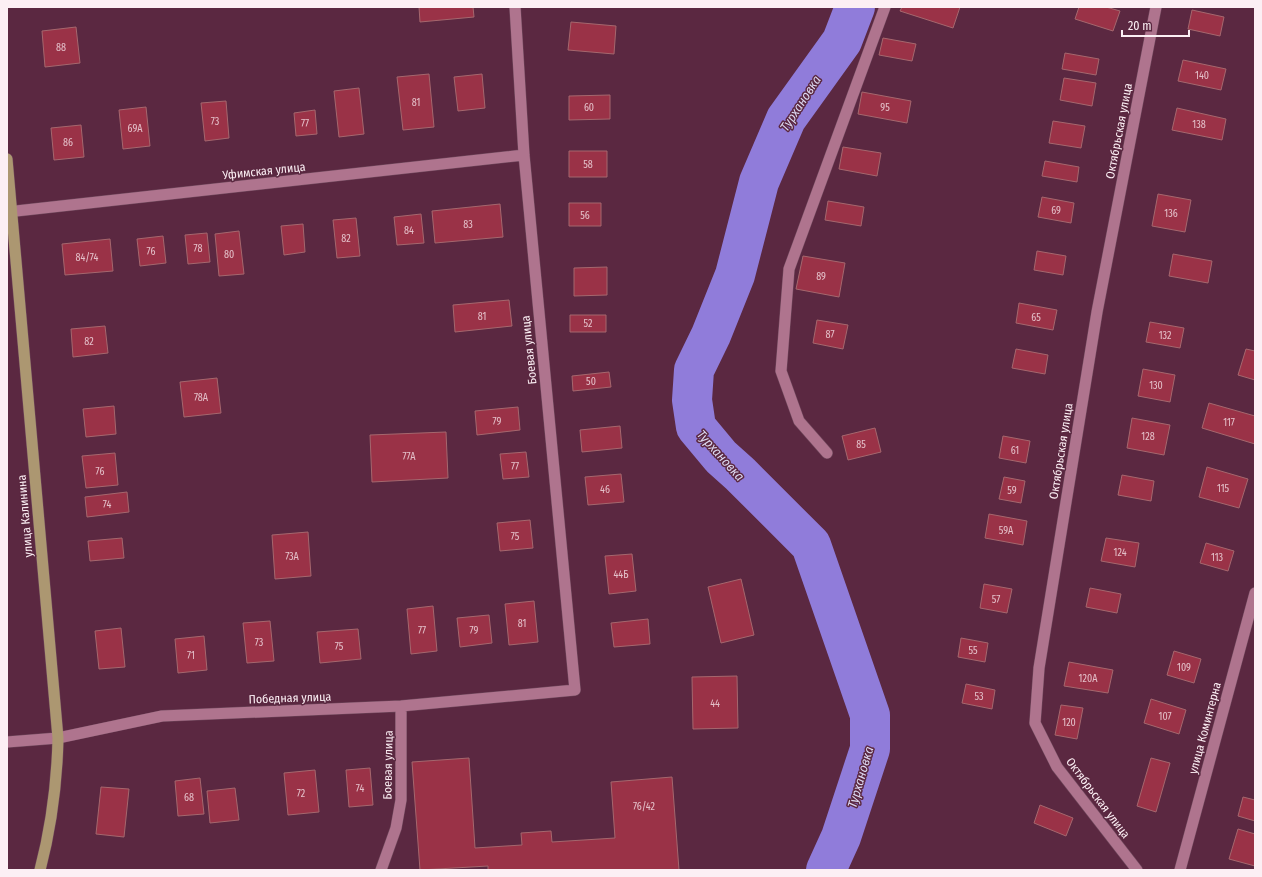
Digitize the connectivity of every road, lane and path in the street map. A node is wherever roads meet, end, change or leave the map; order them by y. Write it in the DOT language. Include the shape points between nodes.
graph roads {
  1 [pos="515,7"];
  2 [pos="885,7"];
  3 [pos="1156,7"];
  4 [pos="524,155"];
  5 [pos="7,159"];
  6 [pos="9,212"];
  7 [pos="827,453"];
  8 [pos="1255,593"];
  9 [pos="575,690"];
  10 [pos="401,706"];
  11 [pos="58,738"];
  12 [pos="7,742"];
  13 [pos="40,870"];
  14 [pos="381,870"];
  15 [pos="1137,870"];
  16 [pos="1180,870"];
  1 -- 4 [label="street, Боевая улица"];
  2 -- 7 [label="street" via="788,269 781,371 799,421"];
  3 -- 15 [label="street, Октябрьская улица" via="1097,312 1039,668 1035,724 1057,767"];
  4 -- 6 [label="street, Уфимская улица"];
  4 -- 9 [label="street, Боевая улица"];
  5 -- 6 [label="main road, улица Калинина"];
  6 -- 11 [label="main road, улица Калинина"];
  8 -- 16 [label="street, улица Коминтерна"];
  9 -- 10 [label="street, Победная улица"];
  10 -- 11 [label="street, Победная улица" via="162,716"];
  10 -- 14 [label="street, Боевая улица" via="401,800 396,828"];
  11 -- 12 [label="street, Победная улица"];
  11 -- 13 [label="main road, улица Калинина" via="57,782 50,832"];
}
